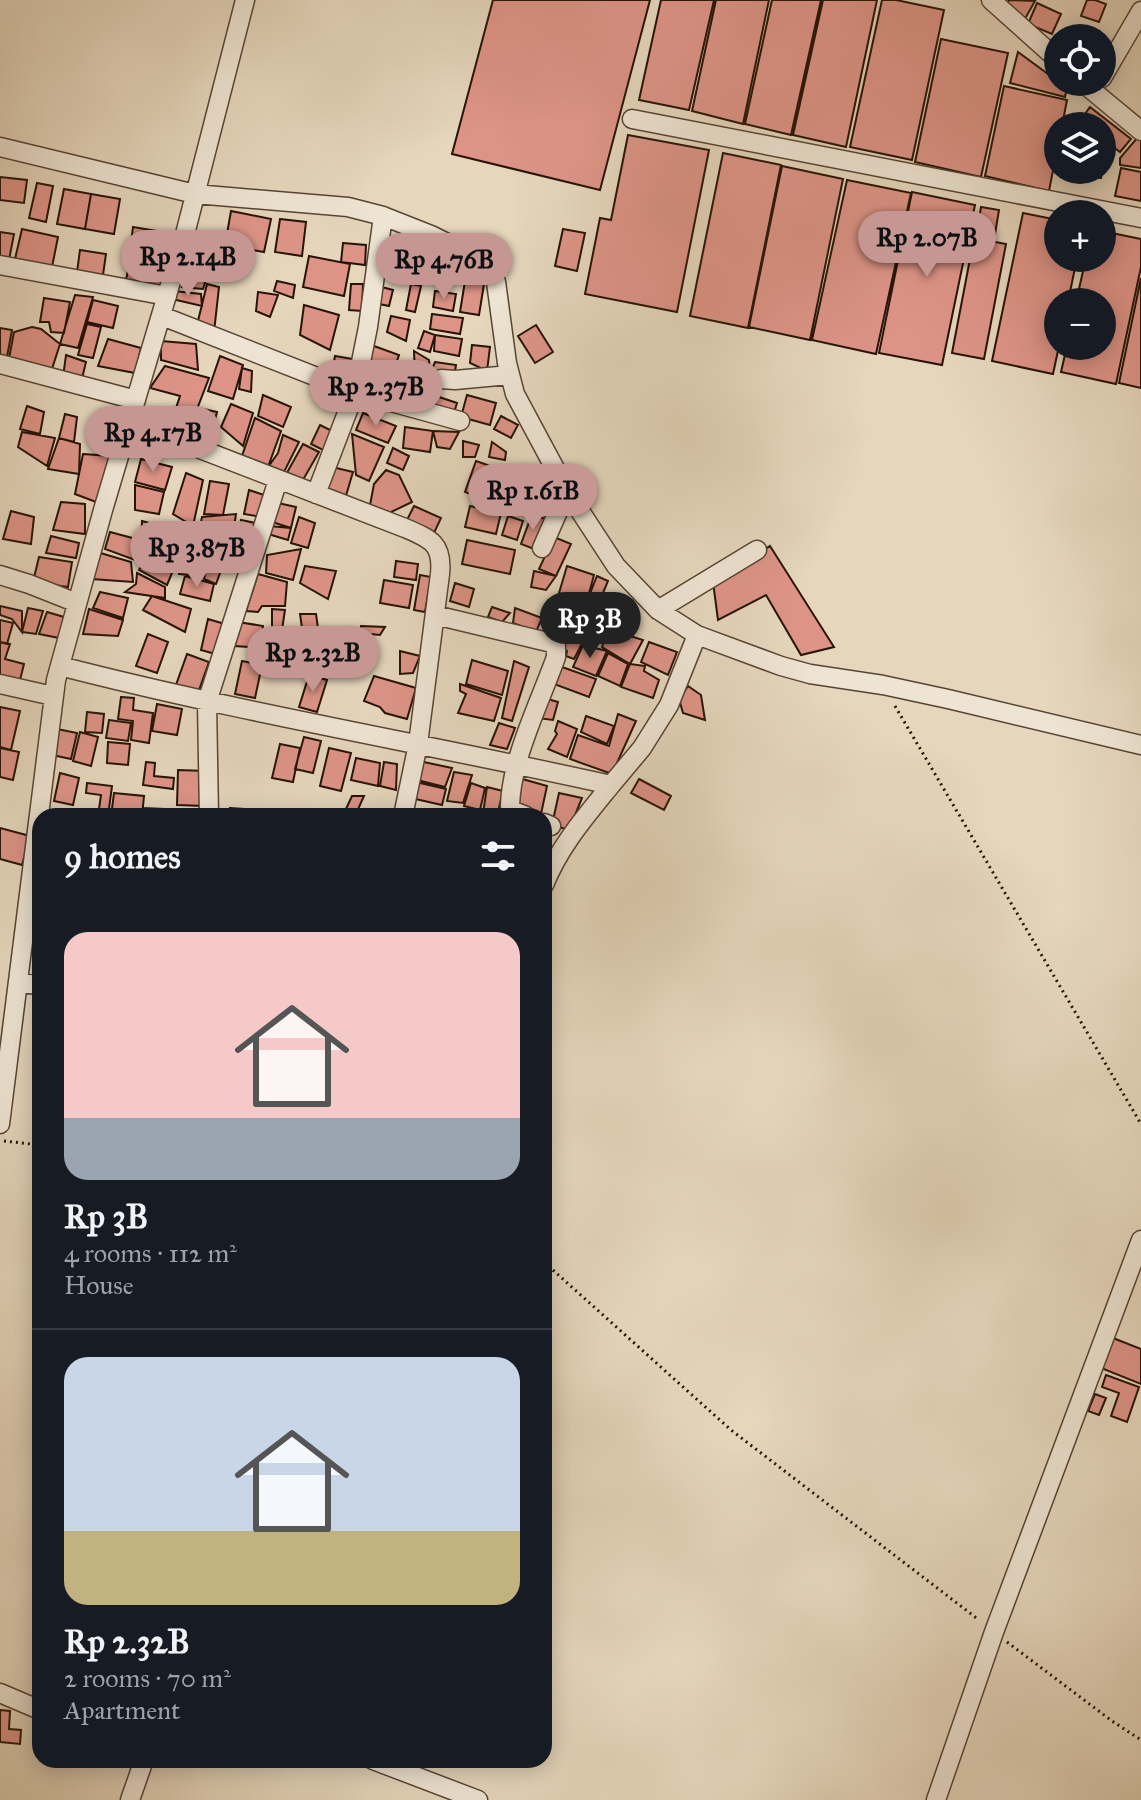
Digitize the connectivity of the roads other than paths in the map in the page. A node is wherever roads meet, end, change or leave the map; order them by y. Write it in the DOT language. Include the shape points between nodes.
graph roads {
  1 [pos="245,0"];
  2 [pos="991,0"];
  3 [pos="1141,11"];
  4 [pos="1044,47"];
  5 [pos="1116,51"];
  6 [pos="1107,96"];
  7 [pos="632,119"];
  8 [pos="1141,131"];
  9 [pos="0,147"];
  10 [pos="195,194"];
  11 [pos="383,216"];
  12 [pos="1141,218"];
  13 [pos="0,265"];
  14 [pos="167,296"];
  15 [pos="162,316"];
  16 [pos="0,364"];
  17 [pos="510,375"];
  18 [pos="441,379"];
  19 [pos="355,392"];
  20 [pos="136,400"];
  21 [pos="460,421"];
  22 [pos="130,422"];
  23 [pos="278,480"];
  24 [pos="567,491"];
  25 [pos="316,494"];
  26 [pos="542,548"];
  27 [pos="757,550"];
  28 [pos="0,575"];
  29 [pos="77,603"];
  30 [pos="658,610"];
  31 [pos="435,615"];
  32 [pos="697,635"];
  33 [pos="60,666"];
  34 [pos="0,684"];
  35 [pos="53,696"];
  36 [pos="207,702"];
  37 [pos="418,744"];
  38 [pos="1141,745"];
  39 [pos="516,764"];
  40 [pos="611,785"];
  41 [pos="42,808"];
  42 [pos="209,808"];
  43 [pos="405,808"];
  44 [pos="511,808"];
  45 [pos="552,868"];
  46 [pos="32,891"];
  47 [pos="19,983"];
  48 [pos="32,984"];
  49 [pos="0,1124"];
  50 [pos="1141,1240"];
  51 [pos="0,1693"];
  52 [pos="32,1707"];
  53 [pos="141,1768"];
  54 [pos="394,1768"];
  55 [pos="130,1800"];
  56 [pos="478,1800"];
  57 [pos="936,1800"];
  1 -- 10 [label="street"];
  2 -- 4 [label="street"];
  3 -- 5 [label="street"];
  6 -- 8 [label="street"];
  7 -- 12 [label="street"];
  9 -- 10 [label="street"];
  10 -- 11 [label="street" via="348,207"];
  10 -- 14 [label="street"];
  11 -- 17 [label="street" via="453,246 488,270 499,295"];
  11 -- 19 [label="street"];
  13 -- 14 [label="street"];
  14 -- 15 [label="street"];
  15 -- 19 [label="street"];
  15 -- 20 [label="street"];
  16 -- 20 [label="street"];
  17 -- 18 [label="street"];
  17 -- 24 [label="street"];
  19 -- 21 [label="street"];
  19 -- 25 [label="street"];
  20 -- 22 [label="street"];
  22 -- 23 [label="street"];
  22 -- 29 [label="street"];
  23 -- 25 [label="street"];
  23 -- 36 [label="street"];
  24 -- 26 [label="street"];
  24 -- 30 [label="street" via="616,566"];
  25 -- 31 [label="street" via="405,528 439,549"];
  27 -- 30 [label="street"];
  28 -- 29 [label="street"];
  29 -- 33 [label="street"];
  30 -- 32 [label="street"];
  31 -- 37 [label="street"];
  31 -- 39 [label="street" via="556,646"];
  32 -- 38 [label="street" via="796,670"];
  32 -- 40 [label="street" via="669,705"];
  33 -- 35 [label="street"];
  33 -- 36 [label="street"];
  34 -- 35 [label="street"];
  35 -- 41 [label="street"];
  36 -- 37 [label="street"];
  36 -- 42 [label="street"];
  37 -- 39 [label="street"];
  37 -- 43 [label="street"];
  39 -- 40 [label="street"];
  39 -- 44 [label="street"];
  40 -- 45 [label="street"];
  46 -- 47 [label="street"];
  47 -- 48 [label="street"];
  47 -- 49 [label="street"];
  50 -- 57 [label="street"];
  51 -- 52 [label="street"];
  53 -- 55 [label="street"];
  54 -- 56 [label="street"];
}
